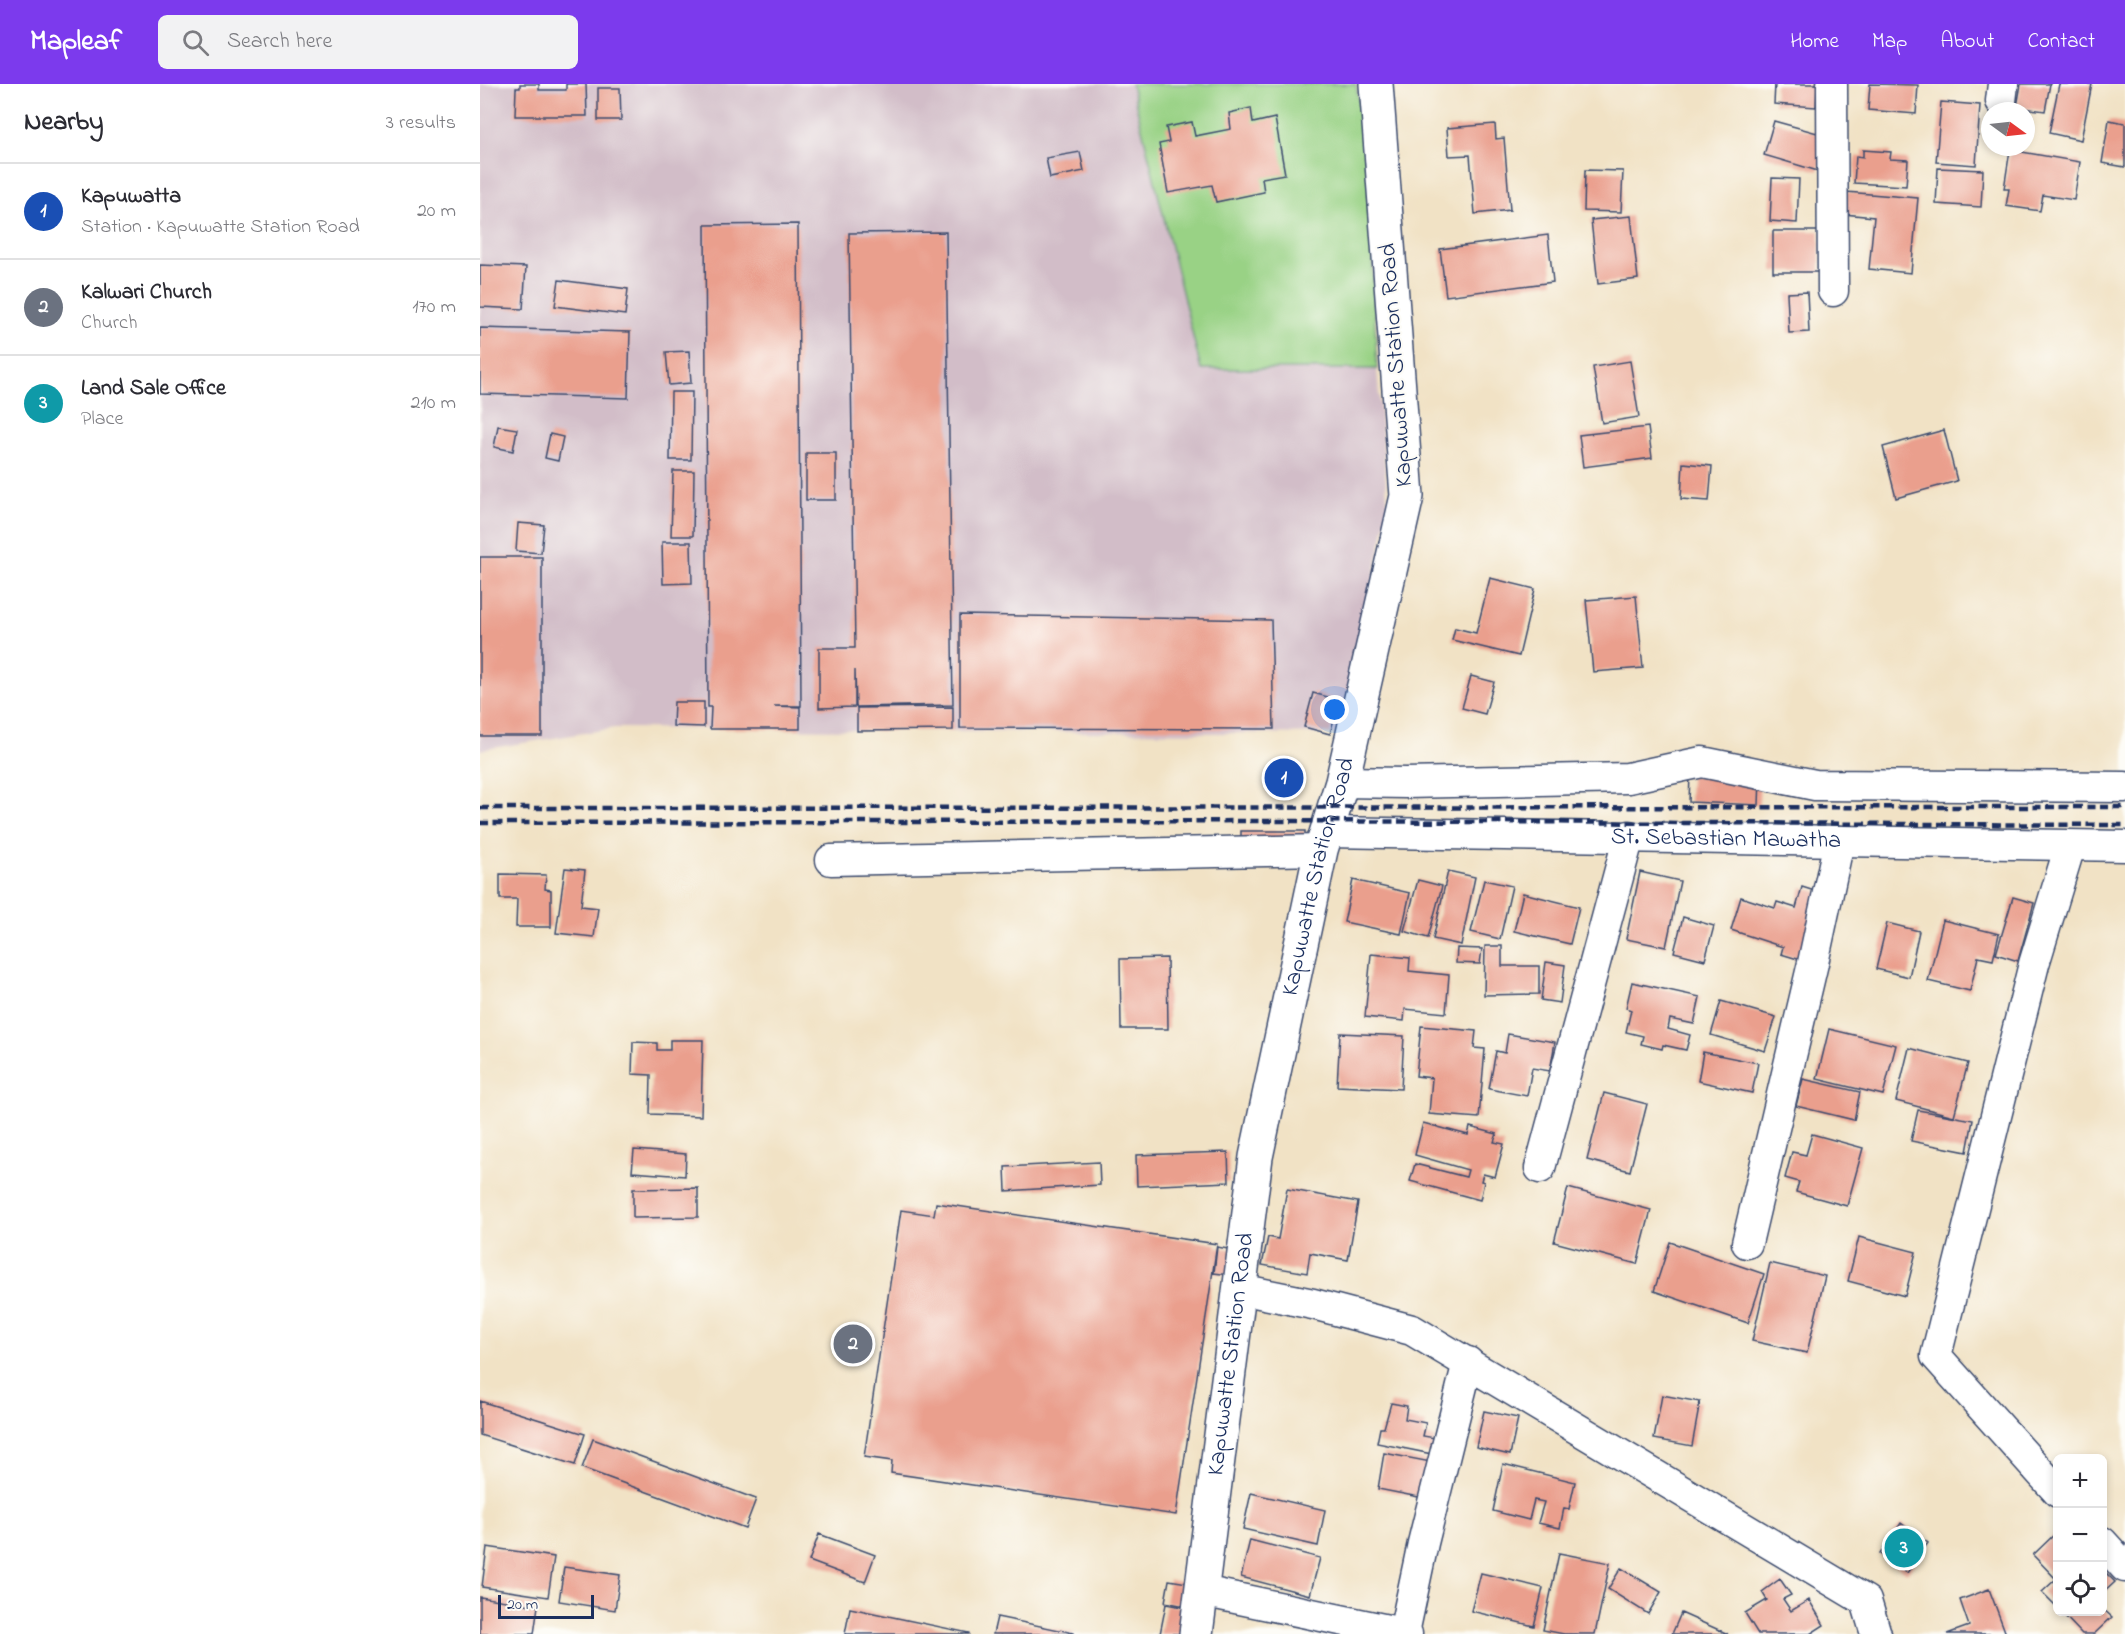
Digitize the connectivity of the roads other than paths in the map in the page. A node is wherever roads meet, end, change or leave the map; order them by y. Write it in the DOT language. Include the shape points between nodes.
graph roads {
  1 [pos="1376,84"];
  2 [pos="1832,84"];
  3 [pos="1833,291"];
  4 [pos="1342,782"];
  5 [pos="2125,787"];
  6 [pos="1629,836"];
  7 [pos="1324,841"];
  8 [pos="1839,841"];
  9 [pos="2070,846"];
  10 [pos="2125,846"];
  11 [pos="831,860"];
  12 [pos="1540,1168"];
  13 [pos="1747,1243"];
  14 [pos="1240,1289"];
  15 [pos="1468,1362"];
  16 [pos="2053,1486"];
  17 [pos="2107,1547"];
  18 [pos="2125,1567"];
  19 [pos="1202,1591"];
  20 [pos="1196,1634"];
  21 [pos="1405,1634"];
  22 [pos="1876,1634"];
  1 -- 4 [label="street, Kapuwatte Station Road" via="1407,496"];
  2 -- 3 [label="street"];
  4 -- 5 [label="street" via="1628,778 1702,762 1815,785"];
  4 -- 7 [label="street, Kapuwatte Station Road"];
  6 -- 7 [label="street, St. Sebastian Mawatha"];
  6 -- 8 [label="street, St. Sebastian Mawatha"];
  6 -- 12 [label="street"];
  7 -- 11 [label="street, St. Sebastian Mawatha"];
  7 -- 14 [label="street, Kapuwatte Station Road" via="1256,1157"];
  8 -- 9 [label="street, St. Sebastian Mawatha"];
  8 -- 13 [label="street"];
  9 -- 10 [label="street, St. Sebastian Mawatha"];
  9 -- 16 [label="street" via="2034,964 1936,1356"];
  14 -- 15 [label="street" via="1412,1330"];
  14 -- 19 [label="street, Kapuwatte Station Road"];
  15 -- 21 [label="street"];
  15 -- 22 [label="street" via="1866,1601"];
  17 -- 18 [label="street"];
  19 -- 20 [label="street, Kapuwatte Station Road"];
  19 -- 21 [label="street"];
}
